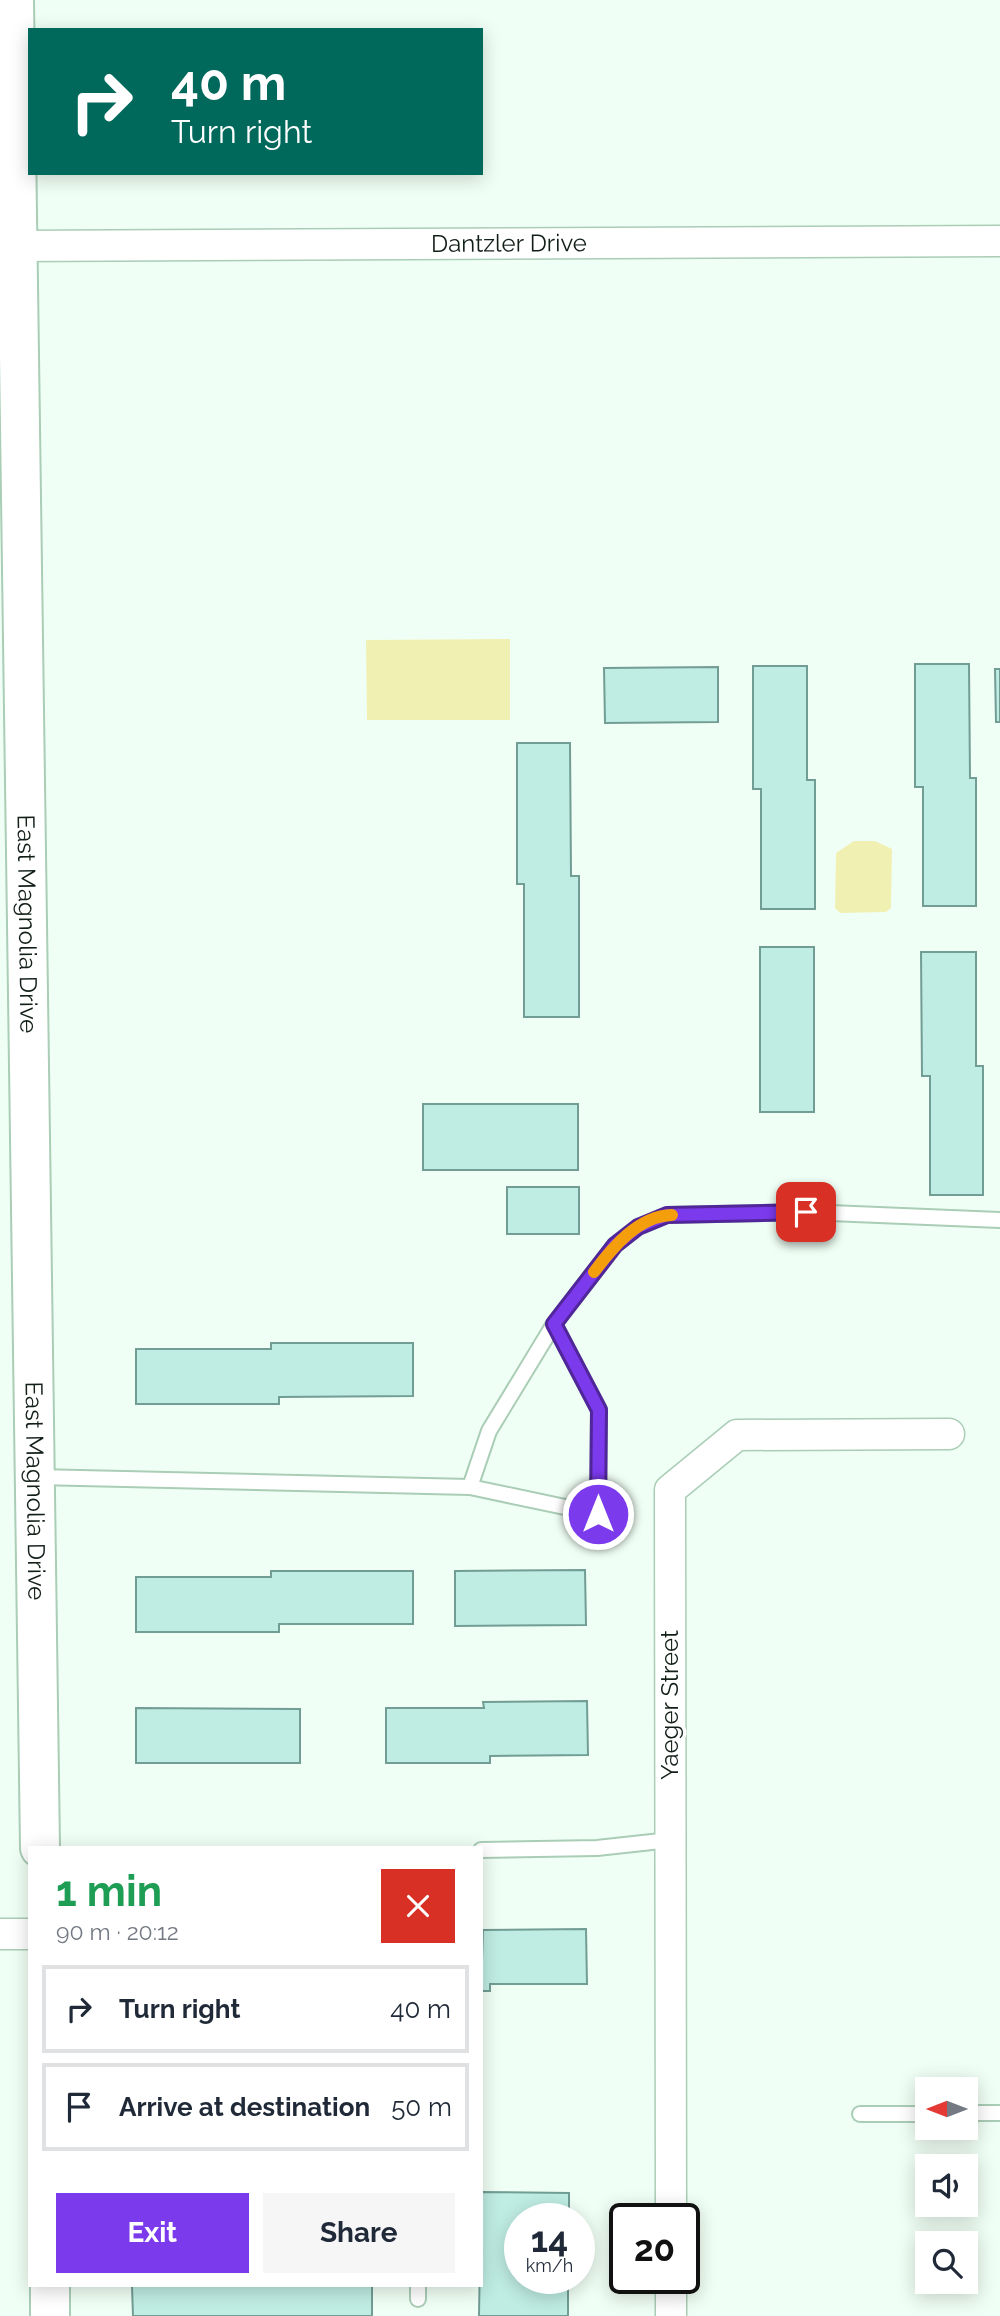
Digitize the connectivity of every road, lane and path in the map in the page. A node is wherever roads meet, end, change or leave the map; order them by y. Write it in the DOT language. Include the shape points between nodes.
graph roads {
  1 [pos="14,0"];
  2 [pos="1000,241"];
  3 [pos="17,246"];
  4 [pos="1000,1220"];
  5 [pos="554,1324"];
  6 [pos="949,1434"];
  7 [pos="34,1477"];
  8 [pos="470,1487"];
  9 [pos="670,1840"];
  10 [pos="40,1846"];
  11 [pos="483,1850"];
  12 [pos="0,1934"];
  13 [pos="28,1934"];
  14 [pos="978,2113"];
  15 [pos="1000,2113"];
  16 [pos="860,2114"];
  17 [pos="915,2114"];
  18 [pos="671,2203"];
  19 [pos="50,2287"];
  20 [pos="671,2294"];
  21 [pos="50,2316"];
  22 [pos="671,2316"];
  1 -- 3 [label="main road, East Magnolia Drive"];
  2 -- 3 [label="street, Dantzler Drive"];
  3 -- 7 [label="main road, East Magnolia Drive"];
  4 -- 5 [label="lane" via="806,1212 667,1215 638,1227 615,1245"];
  5 -- 8 [label="lane" via="488,1431"];
  5 -- 8 [label="lane" via="599,1410 598,1514"];
  6 -- 9 [label="street, Yaeger Street" via="737,1435 670,1490"];
  7 -- 8 [label="lane"];
  7 -- 10 [label="main road, East Magnolia Drive"];
  9 -- 11 [label="lane" via="597,1848"];
  9 -- 18 [label="street, Yaeger Street"];
  12 -- 13 [label="street"];
  14 -- 15 [label="lane"];
  16 -- 17 [label="lane"];
  19 -- 21 [label="main road"];
  20 -- 22 [label="street"];
}
